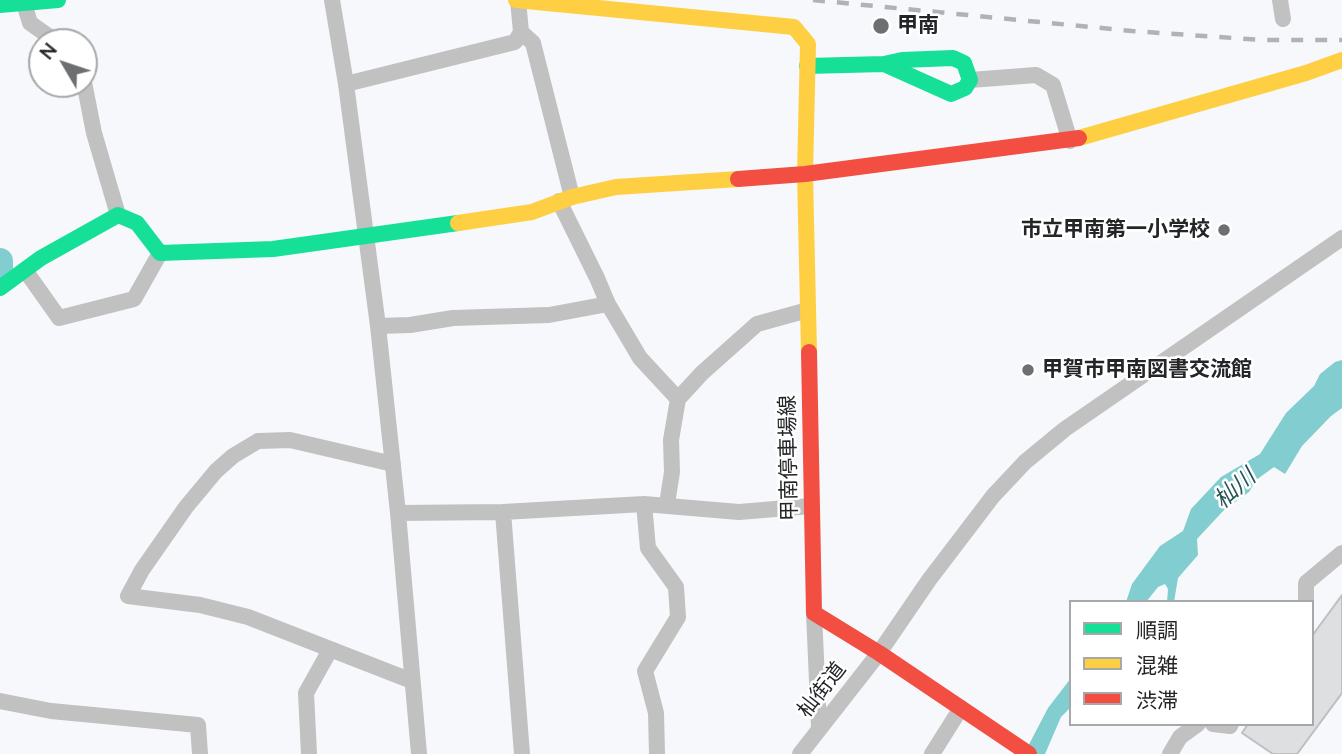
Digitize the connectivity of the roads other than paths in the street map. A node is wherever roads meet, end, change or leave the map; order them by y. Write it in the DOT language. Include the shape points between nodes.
graph roads {
  1 [pos="58,0"];
  2 [pos="332,0"];
  3 [pos="518,0"];
  4 [pos="1280,0"];
  5 [pos="24,3"];
  6 [pos="0,5"];
  7 [pos="1283,19"];
  8 [pos="37,28"];
  9 [pos="521,32"];
  10 [pos="925,60"];
  11 [pos="1342,60"];
  12 [pos="884,64"];
  13 [pos="807,66"];
  14 [pos="970,80"];
  15 [pos="920,82"];
  16 [pos="346,84"];
  17 [pos="87,98"];
  18 [pos="1070,141"];
  19 [pos="805,174"];
  20 [pos="565,199"];
  21 [pos="118,215"];
  22 [pos="365,236"];
  23 [pos="1342,238"];
  24 [pos="160,253"];
  25 [pos="24,270"];
  26 [pos="1,287"];
  27 [pos="608,304"];
  28 [pos="808,310"];
  29 [pos="378,326"];
  30 [pos="678,399"];
  31 [pos="393,464"];
  32 [pos="644,504"];
  33 [pos="667,504"];
  34 [pos="811,506"];
  35 [pos="503,512"];
  36 [pos="398,513"];
  37 [pos="1342,553"];
  38 [pos="1306,600"];
  39 [pos="814,613"];
  40 [pos="330,650"];
  41 [pos="878,653"];
  42 [pos="412,681"];
  43 [pos="0,703"];
  44 [pos="966,711"];
  45 [pos="1195,726"];
  46 [pos="819,727"];
  47 [pos="200,754"];
  48 [pos="309,754"];
  49 [pos="419,754"];
  50 [pos="522,754"];
  51 [pos="657,754"];
  52 [pos="800,754"];
  53 [pos="932,754"];
  54 [pos="1029,754"];
  55 [pos="1170,754"];
  1 -- 5 [label="street"];
  2 -- 16 [label="street"];
  3 -- 9 [label="street"];
  3 -- 13 [label="street, 甲南停車場線" via="794,27 808,44"];
  4 -- 7 [label="street"];
  5 -- 6 [label="street"];
  5 -- 8 [label="street" via="30,23"];
  9 -- 16 [label="street" via="514,42"];
  9 -- 20 [label="street" via="533,43"];
  10 -- 12 [label="street"];
  10 -- 14 [label="street" via="953,58 964,63"];
  10 -- 15 [label="street" via="919,65"];
  11 -- 18 [label="street"];
  12 -- 13 [label="street"];
  12 -- 15 [label="street"];
  13 -- 19 [label="street, 甲南停車場線"];
  14 -- 15 [label="street" via="951,94"];
  14 -- 18 [label="street" via="1036,75 1054,85"];
  16 -- 22 [label="street"];
  17 -- 21 [label="street"];
  18 -- 19 [label="street"];
  19 -- 20 [label="street" via="616,187"];
  19 -- 28 [label="street, 甲南停車場線"];
  20 -- 22 [label="street" via="532,212"];
  20 -- 27 [label="street"];
  21 -- 24 [label="street" via="137,223"];
  21 -- 25 [label="street"];
  22 -- 24 [label="street" via="273,249"];
  22 -- 29 [label="street"];
  23 -- 41 [label="street, 杣街道" via="1065,429 1025,462 993,496"];
  24 -- 25 [label="street" via="134,299 59,318"];
  25 -- 26 [label="street"];
  27 -- 29 [label="street" via="549,314"];
  27 -- 30 [label="street" via="640,358"];
  28 -- 30 [label="street" via="757,324"];
  28 -- 34 [label="street, 甲南停車場線"];
  29 -- 31 [label="street"];
  30 -- 33 [label="street"];
  31 -- 36 [label="street"];
  31 -- 40 [label="street" via="290,440 258,442 216,471 142,570 128,596 200,605 248,617"];
  32 -- 33 [label="street"];
  32 -- 35 [label="street"];
  32 -- 51 [label="street" via="649,548 676,587 678,617 645,671 656,713"];
  33 -- 34 [label="street" via="740,512"];
  34 -- 39 [label="street, 甲南停車場線"];
  35 -- 36 [label="street"];
  35 -- 50 [label="street"];
  36 -- 42 [label="street"];
  37 -- 38 [label="street" via="1306,583"];
  39 -- 41 [label="street"];
  39 -- 46 [label="street"];
  40 -- 42 [label="street"];
  40 -- 48 [label="street" via="306,693"];
  41 -- 44 [label="street"];
  41 -- 46 [label="street, 杣街道"];
  42 -- 49 [label="street"];
  43 -- 47 [label="street" via="198,725"];
  44 -- 53 [label="street"];
  44 -- 54 [label="street"];
  45 -- 55 [label="street" via="1180,737"];
  46 -- 52 [label="street, 杣街道"];
}
